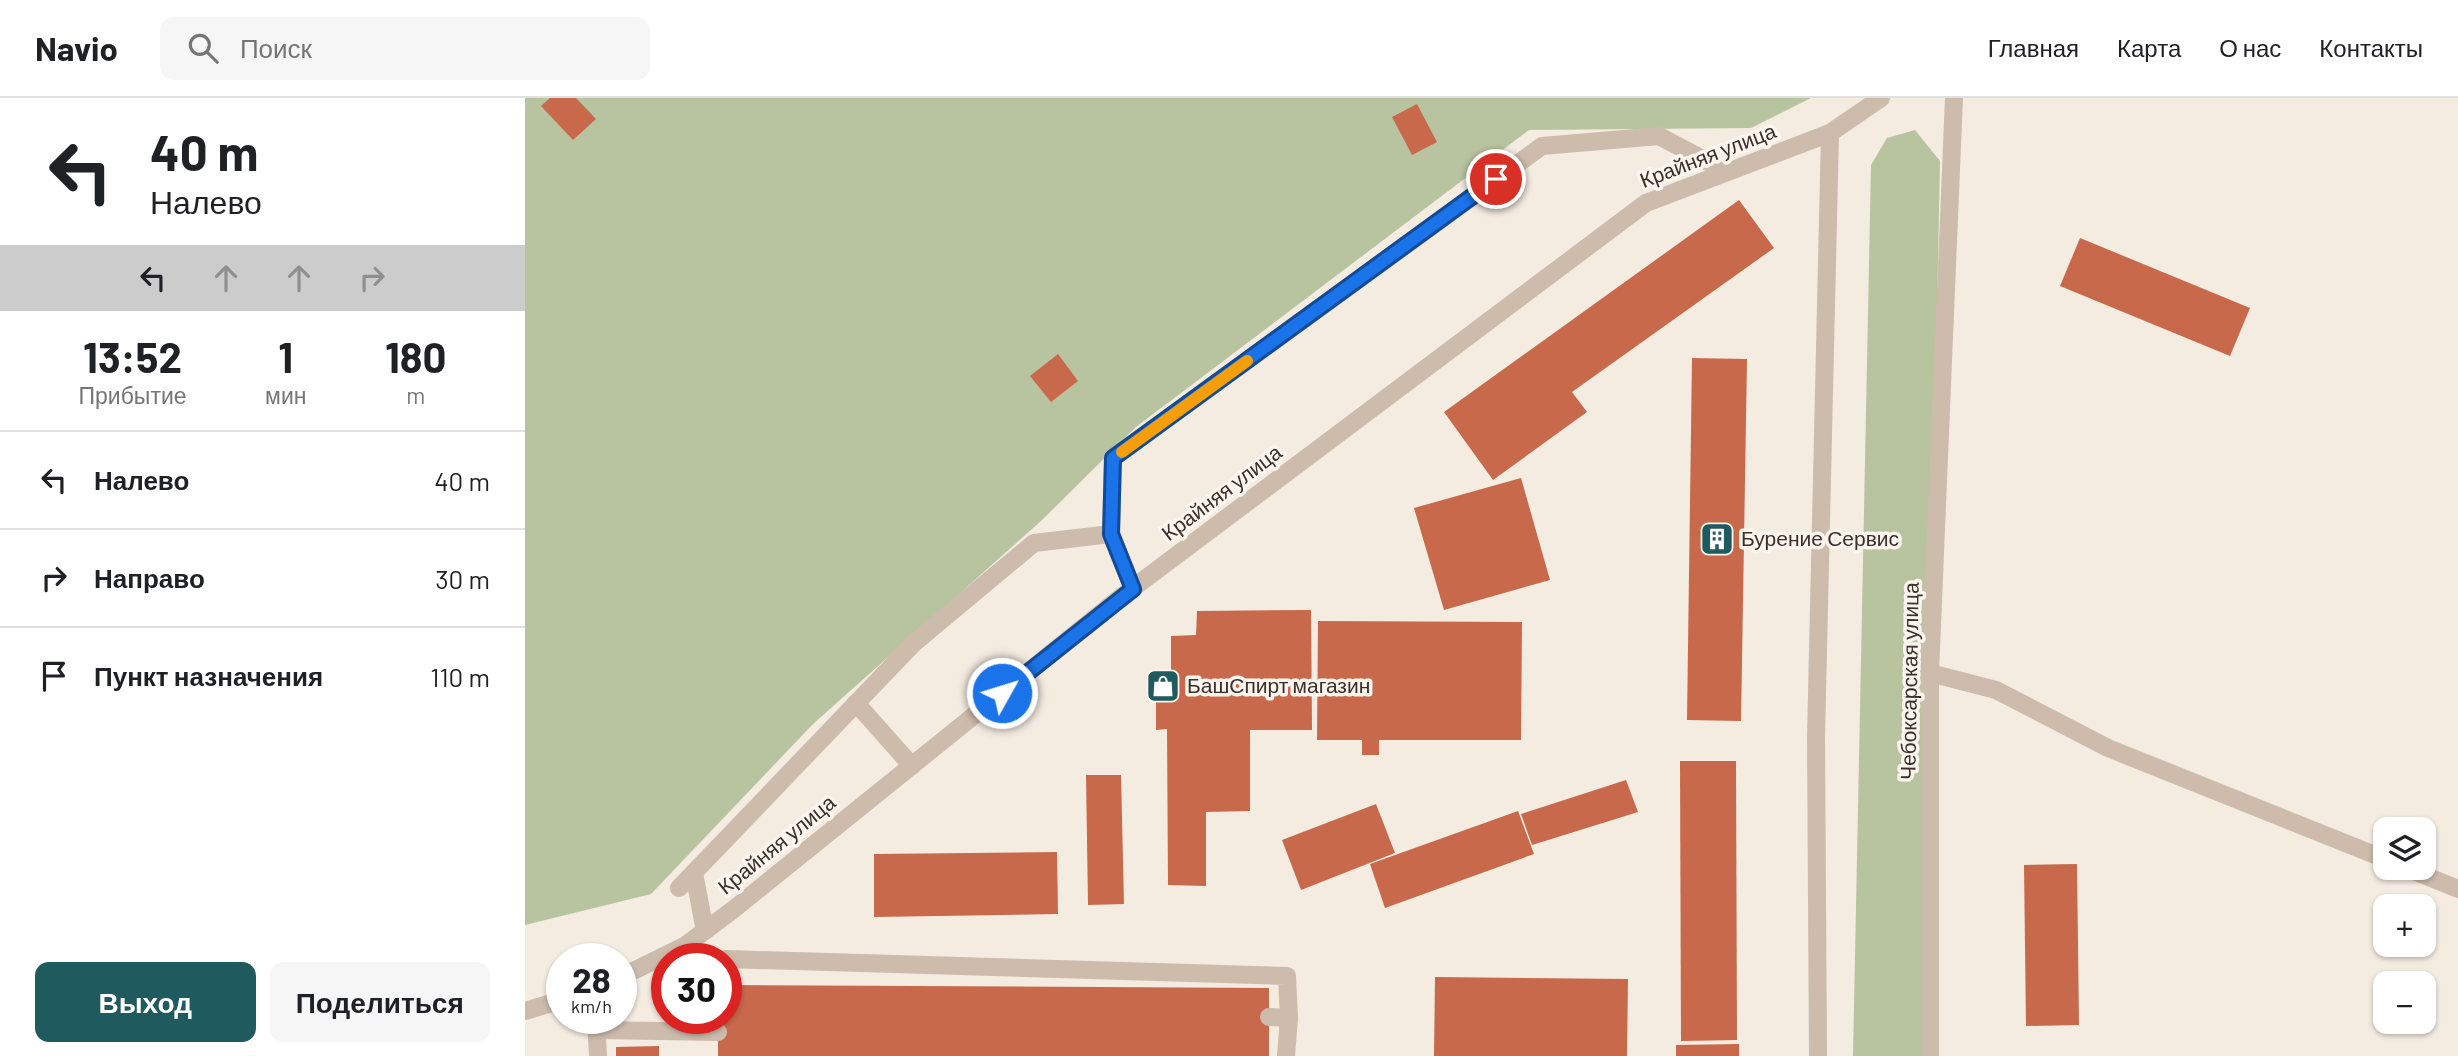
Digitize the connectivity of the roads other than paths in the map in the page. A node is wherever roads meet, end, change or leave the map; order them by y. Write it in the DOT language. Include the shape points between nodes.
graph roads {
  1 [pos="1881,98"];
  2 [pos="1954,98"];
  3 [pos="1831,133"];
  4 [pos="1727,172"];
  5 [pos="1111,534"];
  6 [pos="1133,589"];
  7 [pos="1930,673"];
  8 [pos="856,703"];
  9 [pos="912,766"];
  10 [pos="2373,854"];
  11 [pos="694,873"];
  12 [pos="2436,880"];
  13 [pos="679,888"];
  14 [pos="2458,889"];
  15 [pos="705,930"];
  16 [pos="689,943"];
  17 [pos="742,960"];
  18 [pos="546,1005"];
  19 [pos="525,1011"];
  20 [pos="1269,1017"];
  21 [pos="1289,1018"];
  22 [pos="597,1034"];
  23 [pos="597,1056"];
  24 [pos="1286,1056"];
  25 [pos="1818,1056"];
  26 [pos="1930,1056"];
  1 -- 3 [label="street, Крайняя улица"];
  2 -- 7 [label="street, Чебоксарская улица"];
  3 -- 4 [label="street, Крайняя улица"];
  3 -- 25 [label="street" via="1816,737"];
  4 -- 5 [label="street" via="1659,136 1542,146 1113,458"];
  4 -- 6 [label="street, Крайняя улица" via="1646,203"];
  5 -- 6 [label="street"];
  5 -- 8 [label="street" via="1034,544 913,643"];
  6 -- 9 [label="street, Крайняя улица"];
  7 -- 10 [label="street" via="1996,690 2108,748"];
  7 -- 26 [label="street, Чебоксарская улица"];
  8 -- 9 [label="street"];
  8 -- 11 [label="street"];
  9 -- 15 [label="street, Крайняя улица"];
  11 -- 13 [label="street"];
  11 -- 15 [label="street"];
  12 -- 14 [label="street"];
  15 -- 16 [label="street, Крайняя улица"];
  17 -- 21 [label="street" via="1287,976"];
  18 -- 19 [label="street"];
  20 -- 21 [label="street"];
  21 -- 24 [label="street"];
  22 -- 23 [label="street"];
}
